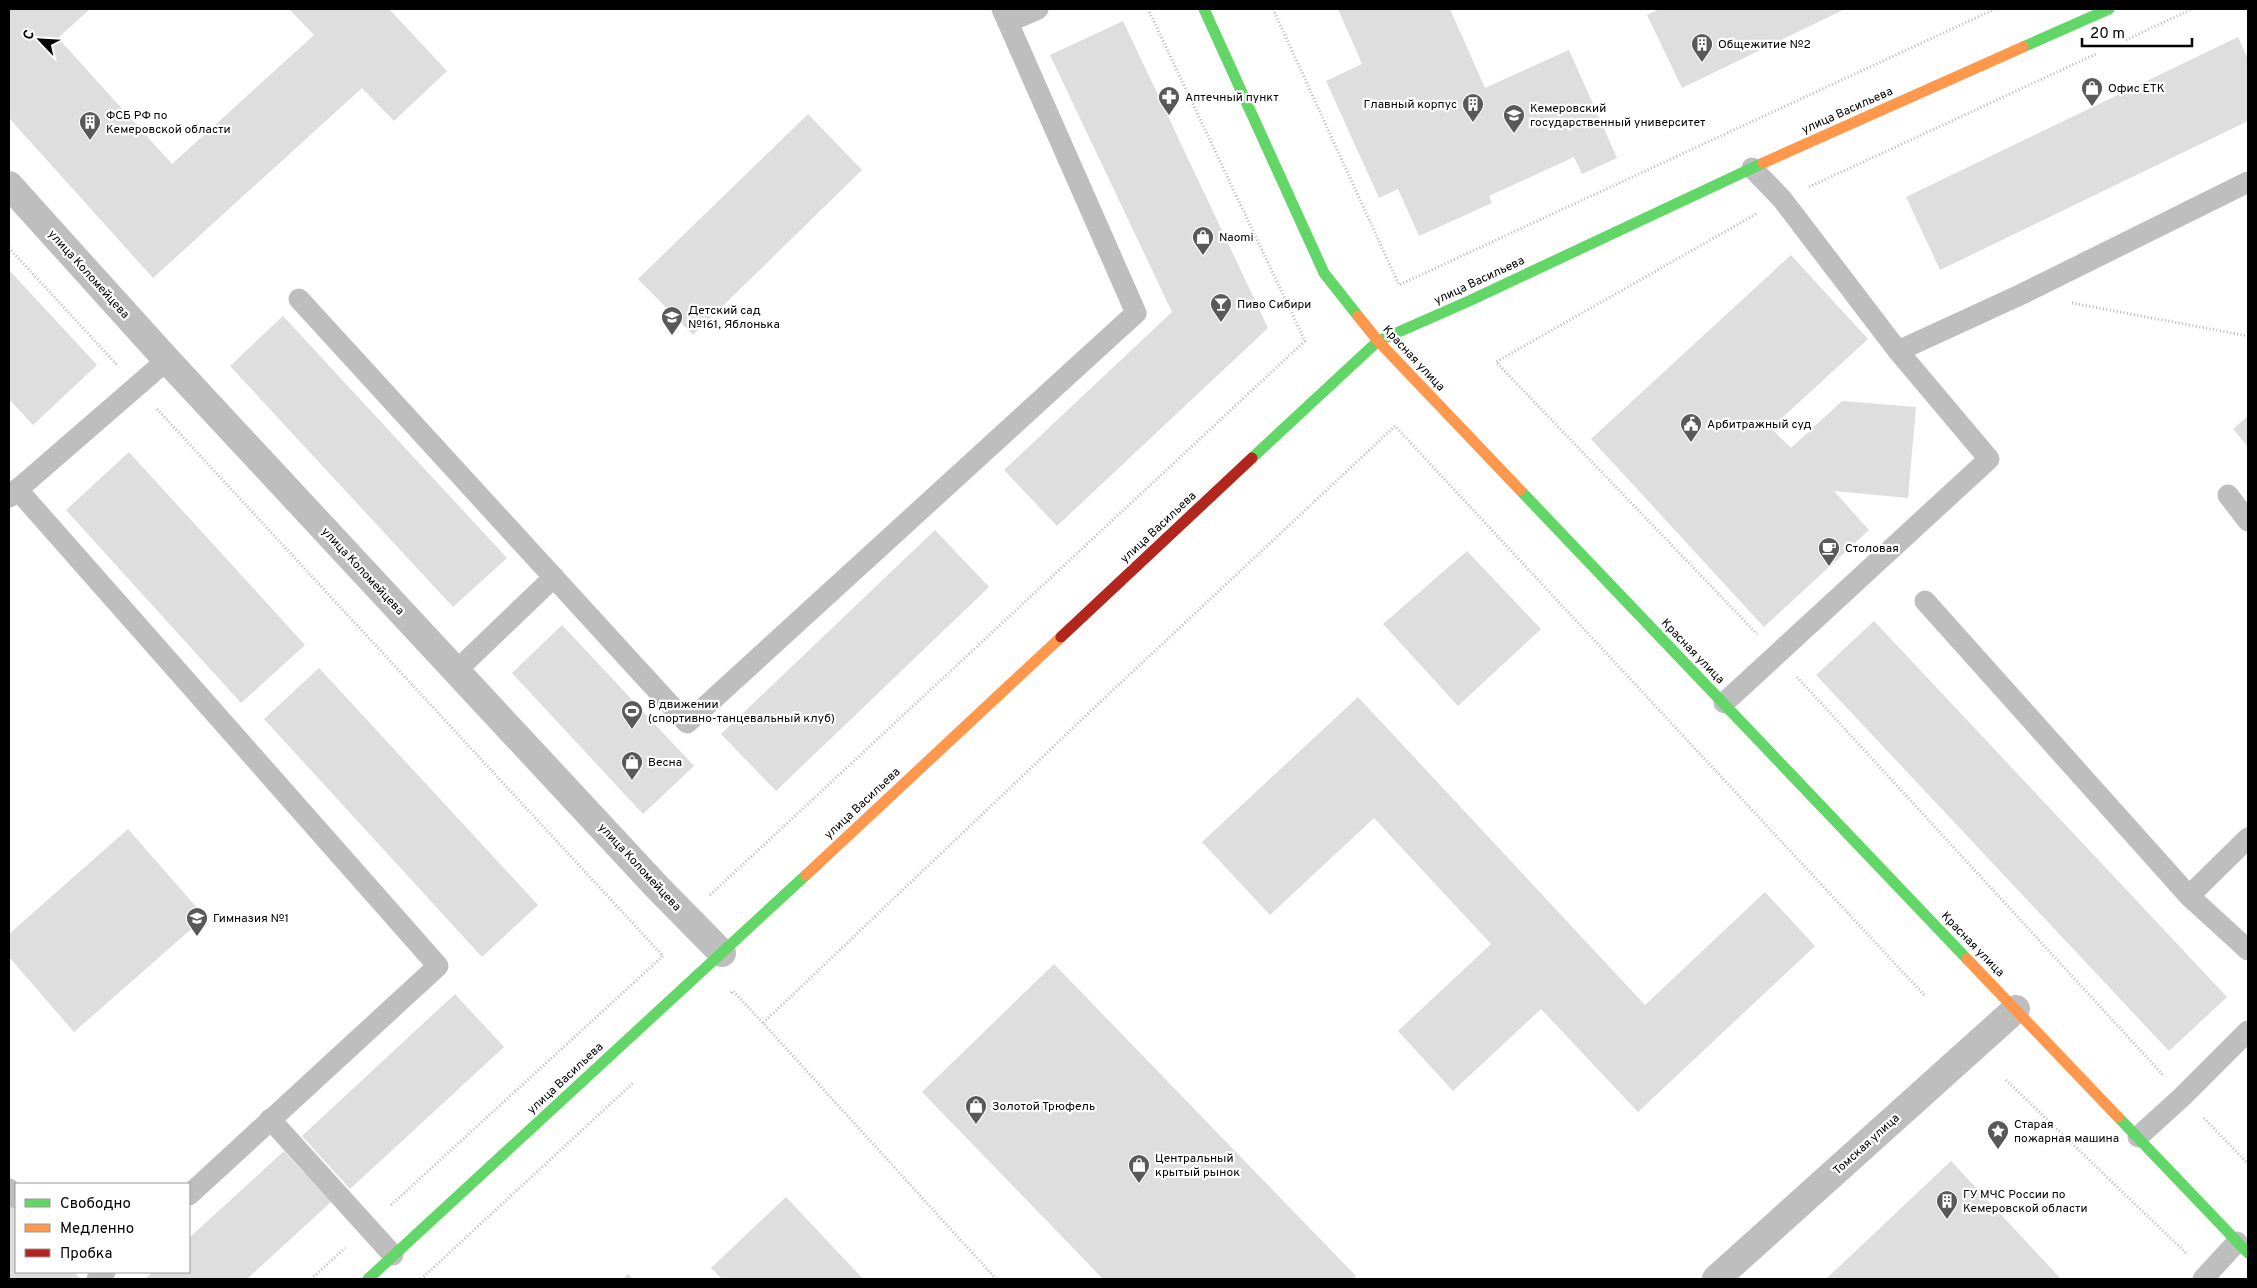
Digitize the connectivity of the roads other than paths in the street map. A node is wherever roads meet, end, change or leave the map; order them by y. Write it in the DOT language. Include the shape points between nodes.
graph roads {
  1 [pos="1038,9"];
  2 [pos="1204,9"];
  3 [pos="2109,9"];
  4 [pos="1005,16"];
  5 [pos="1752,168"];
  6 [pos="2248,182"];
  7 [pos="9,185"];
  8 [pos="299,299"];
  9 [pos="1378,341"];
  10 [pos="1898,351"];
  11 [pos="167,360"];
  12 [pos="13,493"];
  13 [pos="2228,495"];
  14 [pos="2248,521"];
  15 [pos="554,577"];
  16 [pos="1925,601"];
  17 [pos="456,672"];
  18 [pos="1724,703"];
  19 [pos="2248,838"];
  20 [pos="2189,896"];
  21 [pos="2248,950"];
  22 [pos="722,953"];
  23 [pos="2016,1009"];
  24 [pos="2248,1031"];
  25 [pos="270,1119"];
  26 [pos="2138,1137"];
  27 [pos="190,1194"];
  28 [pos="2243,1247"];
  29 [pos="393,1255"];
  30 [pos="2206,1277"];
  31 [pos="368,1279"];
  32 [pos="1716,1279"];
  1 -- 4 [label="lane"];
  2 -- 9 [label="street, Красная улица" via="1324,273"];
  3 -- 5 [label="street, улица Васильева"];
  4 -- 15 [label="lane" via="1136,313 687,722"];
  5 -- 9 [label="street, улица Васильева"];
  5 -- 10 [label="lane" via="1782,199"];
  6 -- 10 [label="lane" via="2022,294"];
  7 -- 11 [label="street, улица Коломейцева"];
  8 -- 15 [label="lane"];
  9 -- 18 [label="street, Красная улица"];
  9 -- 22 [label="street, улица Васильева"];
  10 -- 18 [label="lane" via="1988,459"];
  11 -- 12 [label="lane"];
  11 -- 17 [label="street, улица Коломейцева"];
  12 -- 25 [label="lane" via="438,966"];
  13 -- 14 [label="lane"];
  15 -- 17 [label="lane"];
  16 -- 20 [label="lane"];
  17 -- 22 [label="street, улица Коломейцева"];
  18 -- 23 [label="street, Красная улица"];
  19 -- 20 [label="lane"];
  20 -- 21 [label="lane"];
  22 -- 29 [label="street, улица Васильева"];
  23 -- 26 [label="street, Красная улица"];
  23 -- 32 [label="street, Томская улица"];
  24 -- 26 [label="lane"];
  25 -- 27 [label="lane"];
  25 -- 29 [label="lane"];
  26 -- 28 [label="street, Красная улица"];
  28 -- 30 [label="lane"];
  29 -- 31 [label="street, улица Васильева"];
}
